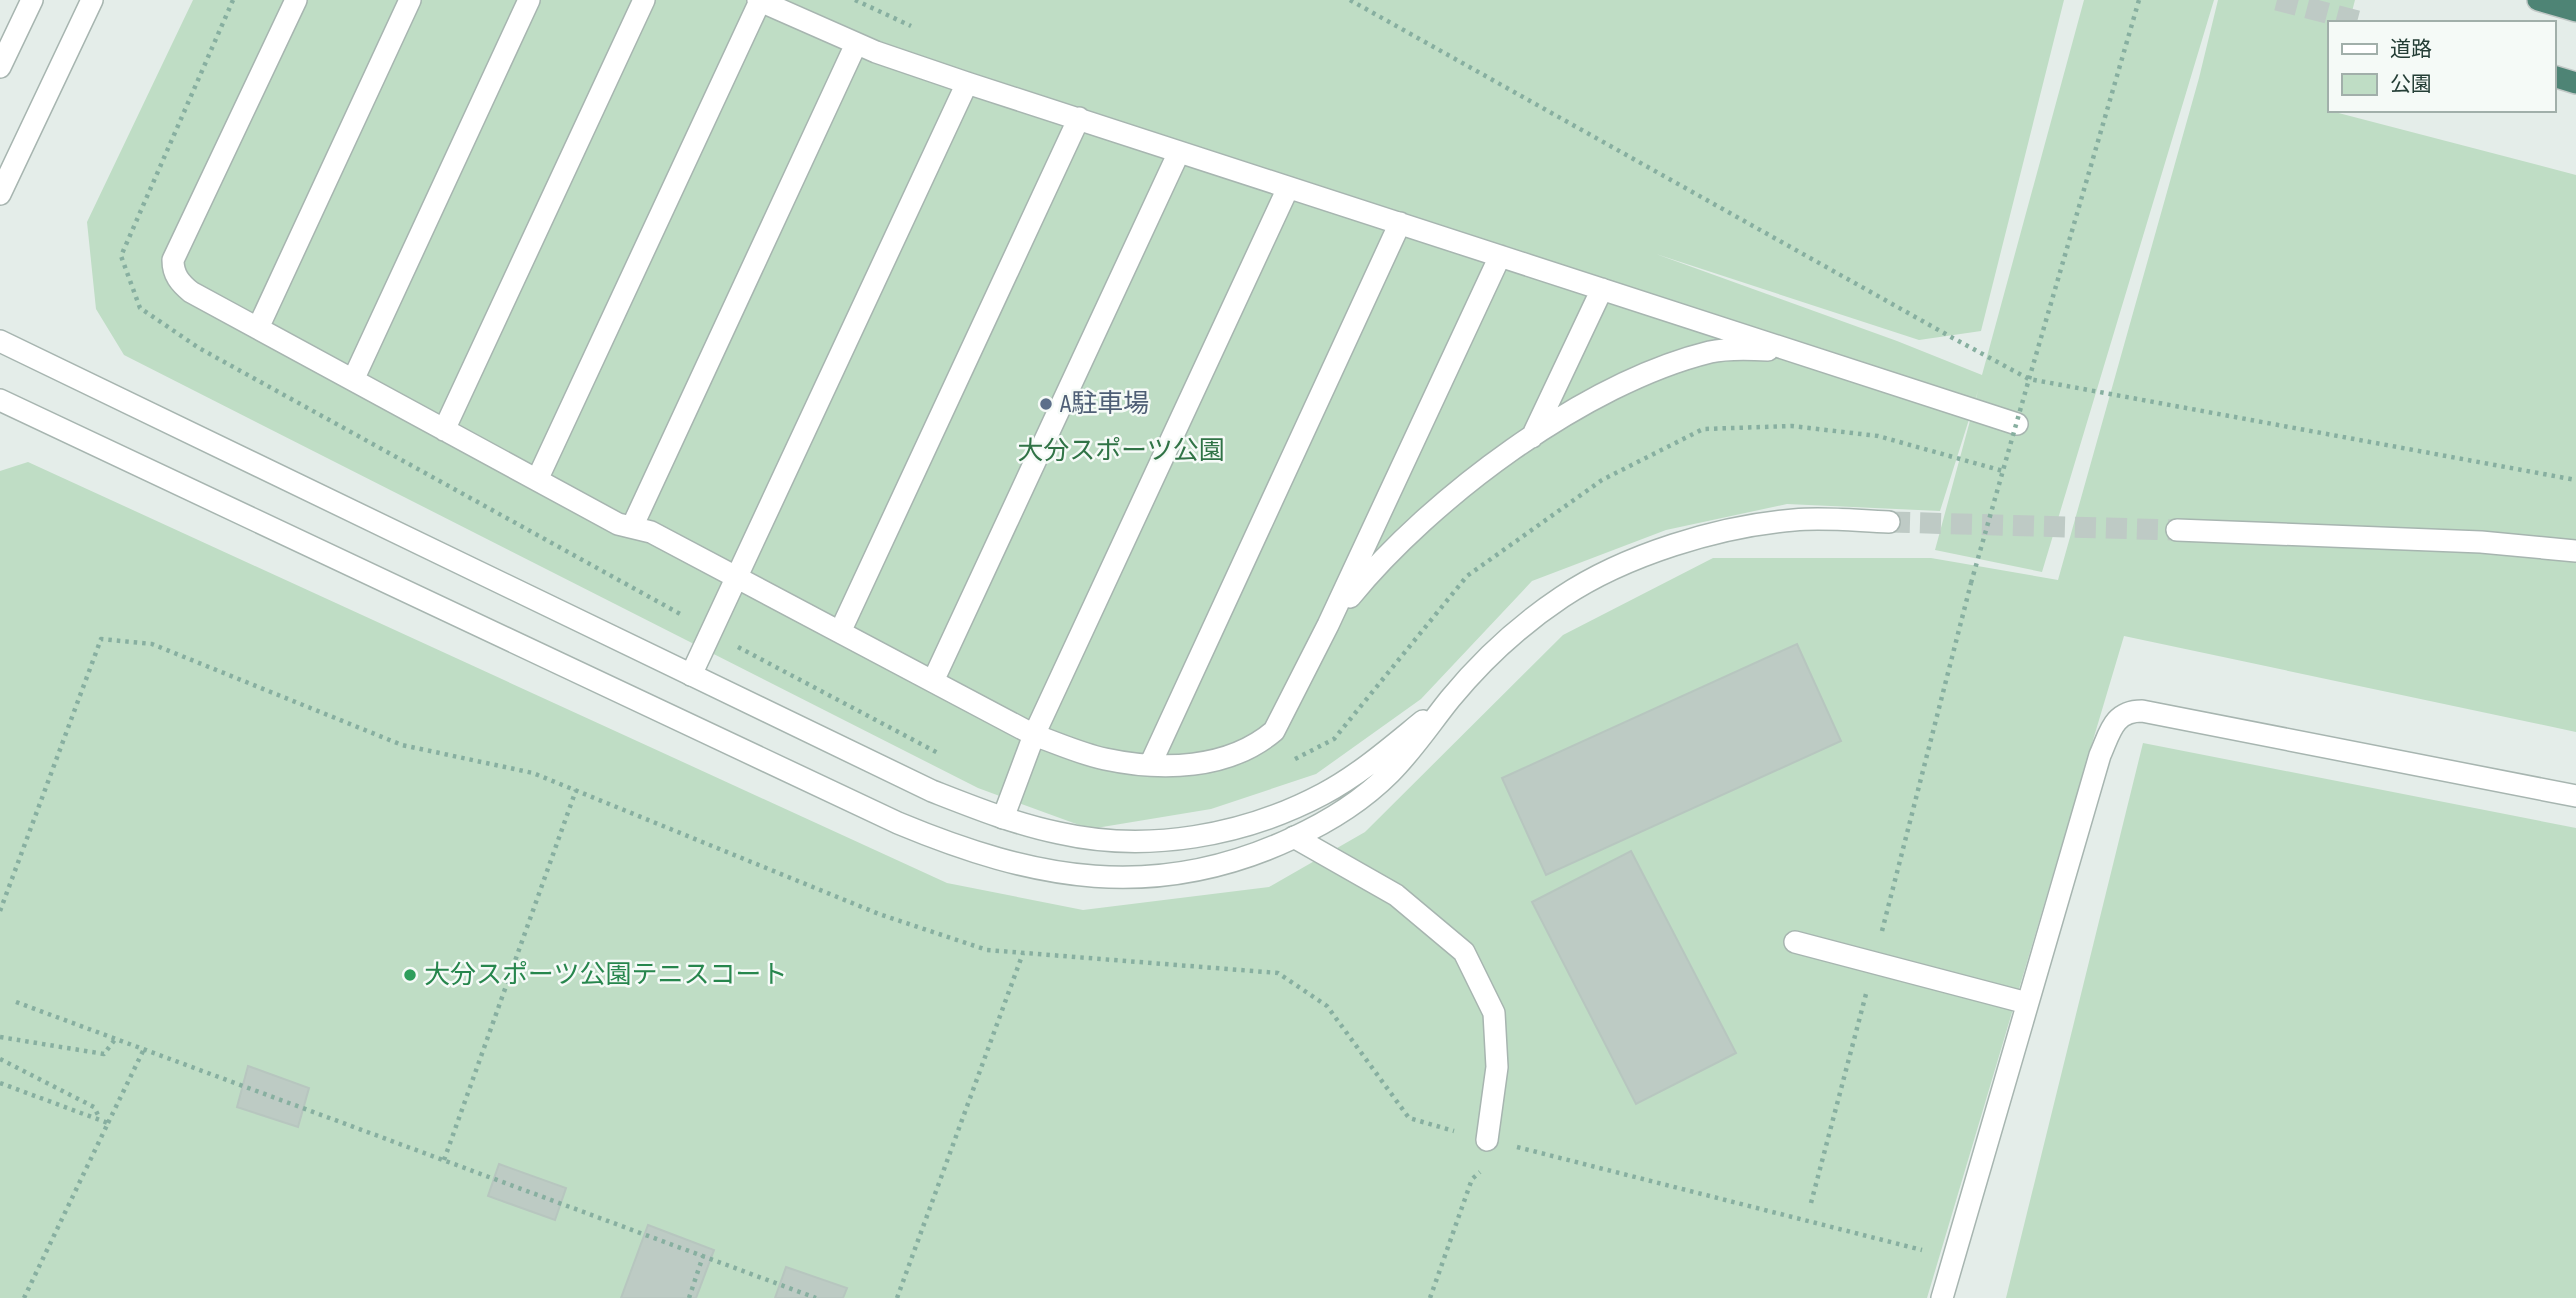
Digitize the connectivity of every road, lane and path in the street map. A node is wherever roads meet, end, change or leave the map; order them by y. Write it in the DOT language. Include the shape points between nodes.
graph roads {
  1 [pos="32,0"];
  2 [pos="92,0"];
  3 [pos="233,0"];
  4 [pos="296,0"];
  5 [pos="410,0"];
  6 [pos="529,0"];
  7 [pos="644,0"];
  8 [pos="759,0"];
  9 [pos="1350,0"];
  10 [pos="2139,0"];
  11 [pos="2538,0"];
  12 [pos="2576,11"];
  13 [pos="856,44"];
  14 [pos="0,66"];
  15 [pos="2555,77"];
  16 [pos="967,83"];
  17 [pos="2576,83"];
  18 [pos="1079,118"];
  19 [pos="1180,152"];
  20 [pos="1289,188"];
  21 [pos="0,194"];
  22 [pos="1400,223"];
  23 [pos="1500,256"];
  24 [pos="1602,289"];
  25 [pos="258,328"];
  26 [pos="0,341"];
  27 [pos="1795,352"];
  28 [pos="2029,379"];
  29 [pos="353,380"];
  30 [pos="0,400"];
  31 [pos="2017,424"];
  32 [pos="444,430"];
  33 [pos="1532,437"];
  34 [pos="2003,471"];
  35 [pos="537,480"];
  36 [pos="2576,480"];
  37 [pos="1889,522"];
  38 [pos="632,527"];
  39 [pos="2178,530"];
  40 [pos="2576,551"];
  41 [pos="737,576"];
  42 [pos="1328,625"];
  43 [pos="711,632"];
  44 [pos="840,632"];
  45 [pos="691,675"];
  46 [pos="933,681"];
  47 [pos="1451,698"];
  48 [pos="1034,735"];
  49 [pos="946,757"];
  50 [pos="1287,763"];
  51 [pos="1150,765"];
  52 [pos="576,790"];
  53 [pos="2576,796"];
  54 [pos="1003,818"];
  55 [pos="1294,837"];
  56 [pos="0,911"];
  57 [pos="1795,942"];
  58 [pos="1023,953"];
  59 [pos="1874,962"];
  60 [pos="16,1002"];
  61 [pos="2028,1003"];
  62 [pos="0,1037"];
  63 [pos="116,1038"];
  64 [pos="144,1049"];
  65 [pos="0,1059"];
  66 [pos="0,1083"];
  67 [pos="101,1120"];
  68 [pos="108,1123"];
  69 [pos="1487,1140"];
  70 [pos="444,1160"];
  71 [pos="1482,1171"];
  72 [pos="1811,1203"];
  73 [pos="704,1256"];
  74 [pos="1954,1258"];
  75 [pos="24,1298"];
  76 [pos="689,1298"];
  77 [pos="816,1298"];
  78 [pos="897,1298"];
  79 [pos="1430,1298"];
  80 [pos="1942,1298"];
  1 -- 14 [label="street"];
  2 -- 21 [label="street"];
  3 -- 43 [label="path" via="121,256 140,308 199,348"];
  4 -- 25 [label="street" via="173,260 180,283 191,292"];
  5 -- 25 [label="street"];
  6 -- 29 [label="street"];
  7 -- 32 [label="street"];
  8 -- 13 [label="street"];
  8 -- 35 [label="street"];
  9 -- 28 [label="path"];
  10 -- 28 [label="path"];
  11 -- 12 [label="highway"];
  13 -- 16 [label="street"];
  13 -- 38 [label="street"];
  15 -- 17 [label="highway"];
  16 -- 18 [label="street"];
  16 -- 41 [label="street"];
  18 -- 19 [label="street"];
  18 -- 44 [label="street"];
  19 -- 20 [label="street"];
  19 -- 46 [label="street"];
  20 -- 22 [label="street"];
  20 -- 48 [label="street"];
  22 -- 23 [label="street"];
  22 -- 51 [label="street"];
  23 -- 24 [label="street"];
  23 -- 42 [label="street"];
  24 -- 27 [label="street"];
  24 -- 33 [label="street"];
  25 -- 29 [label="street"];
  26 -- 45 [label="street"];
  27 -- 31 [label="street"];
  27 -- 33 [label="street" via="1712,351 1623,385"];
  28 -- 31 [label="path, bridge"];
  28 -- 36 [label="path"];
  29 -- 32 [label="street"];
  30 -- 55 [label="street" via="898,824 991,859 1075,876 1159,877 1240,860"];
  31 -- 34 [label="path, bridge"];
  32 -- 35 [label="street"];
  33 -- 42 [label="street" via="1430,514 1373,569"];
  34 -- 50 [label="path" via="1878,436 1792,426 1703,429 1602,480 1467,576 1334,739"];
  34 -- 59 [label="path, bridge"];
  35 -- 38 [label="street" via="618,524"];
  37 -- 47 [label="street" via="1796,520 1738,528 1646,556 1564,596 1524,625"];
  38 -- 41 [label="street" via="651,532"];
  39 -- 40 [label="street" via="2481,542"];
  41 -- 43 [label="street"];
  41 -- 44 [label="street"];
  42 -- 51 [label="street" via="1283,717 1259,744 1189,765"];
  43 -- 45 [label="street"];
  43 -- 49 [label="path"];
  44 -- 46 [label="street"];
  45 -- 54 [label="street" via="932,791"];
  46 -- 48 [label="street"];
  47 -- 54 [label="street" via="1325,794 1245,827 1159,841 1107,840 1060,834"];
  47 -- 55 [label="street" via="1389,774 1341,813"];
  48 -- 51 [label="street" via="1102,758"];
  48 -- 54 [label="street"];
  52 -- 56 [label="path" via="533,773 402,745 152,644 101,639"];
  52 -- 58 [label="path" via="879,914 988,950"];
  52 -- 70 [label="path"];
  53 -- 61 [label="street" via="2128,711 2119,717 2100,755"];
  55 -- 69 [label="street" via="1396,895 1464,952 1494,1013 1497,1067"];
  57 -- 59 [label="street"];
  58 -- 69 [label="path" via="1279,973 1327,1006 1409,1118"];
  58 -- 78 [label="path"];
  59 -- 61 [label="street"];
  59 -- 72 [label="path"];
  60 -- 63 [label="path"];
  61 -- 74 [label="street"];
  62 -- 63 [label="path" via="104,1054"];
  63 -- 64 [label="path"];
  64 -- 68 [label="path"];
  64 -- 70 [label="path"];
  65 -- 67 [label="path" via="94,1107"];
  66 -- 67 [label="path"];
  67 -- 68 [label="path"];
  68 -- 75 [label="path"];
  69 -- 74 [label="path"];
  70 -- 73 [label="path"];
  71 -- 79 [label="path" via="1472,1180"];
  73 -- 76 [label="path"];
  73 -- 77 [label="path"];
  74 -- 80 [label="street"];
}
